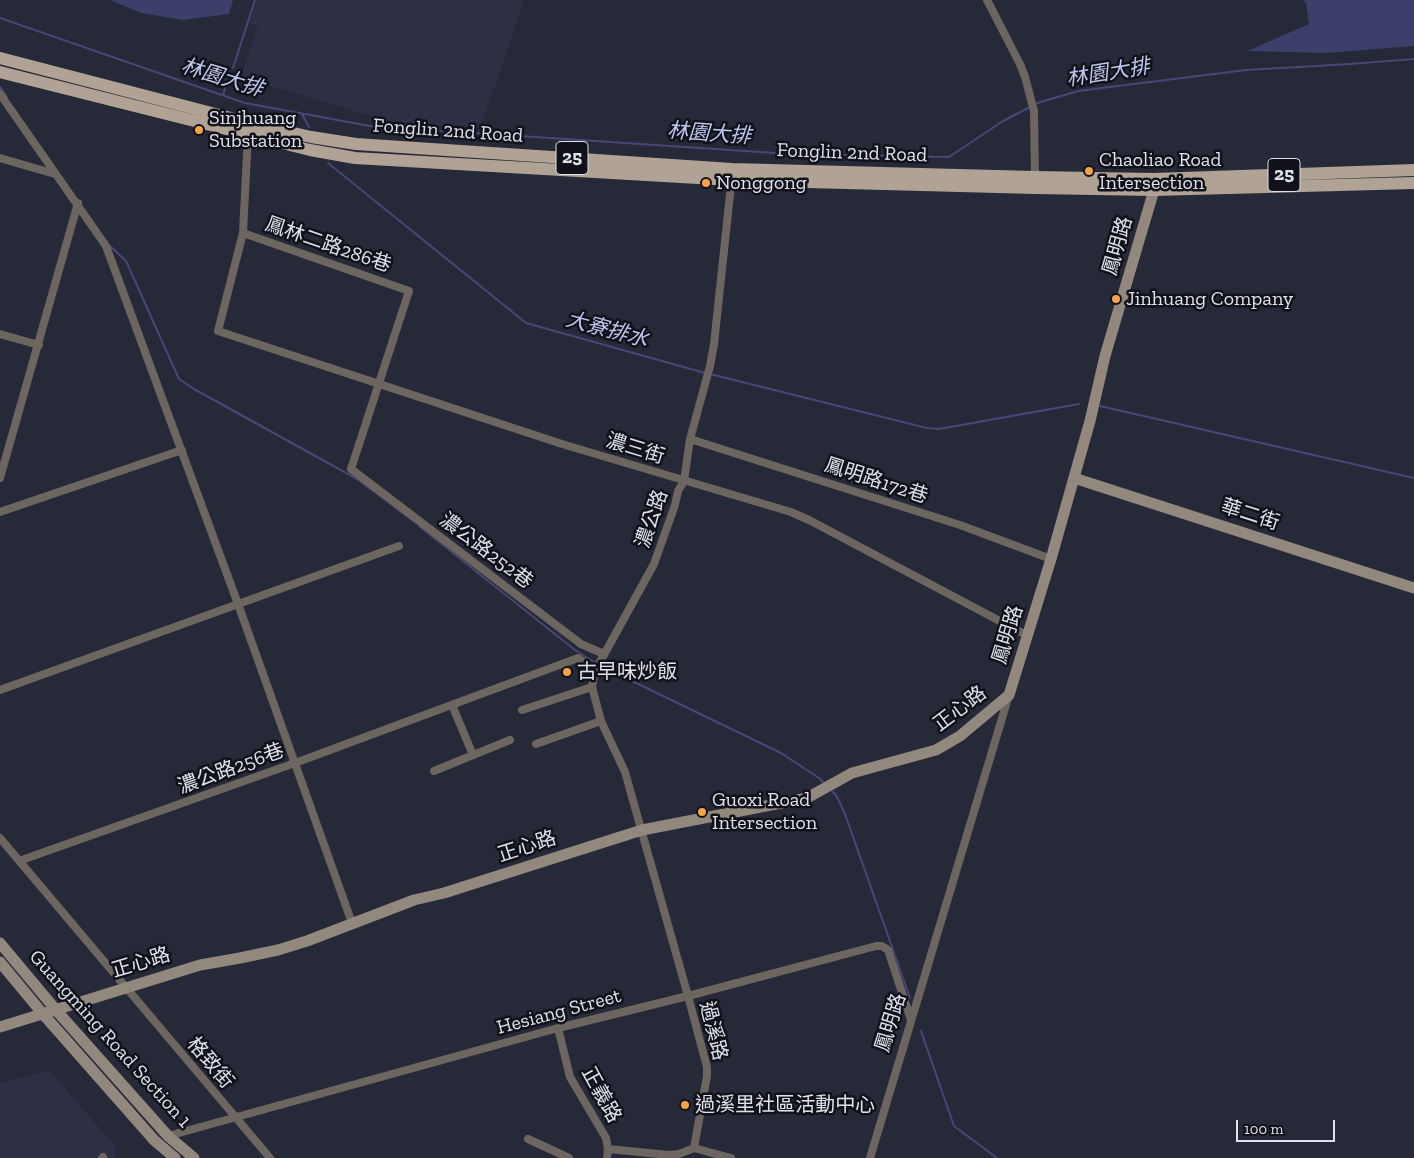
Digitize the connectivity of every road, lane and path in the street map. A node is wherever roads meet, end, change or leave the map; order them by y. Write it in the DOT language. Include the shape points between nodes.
graph roads {
  1 [pos="987,0"];
  2 [pos="0,58"];
  3 [pos="0,72"];
  4 [pos="0,94"];
  5 [pos="248,135"];
  6 [pos="0,158"];
  7 [pos="1414,170"];
  8 [pos="56,174"];
  9 [pos="732,174"];
  10 [pos="1035,182"];
  11 [pos="1414,183"];
  12 [pos="1154,185"];
  13 [pos="78,203"];
  14 [pos="243,233"];
  15 [pos="0,334"];
  16 [pos="39,345"];
  17 [pos="378,385"];
  18 [pos="690,439"];
  19 [pos="182,450"];
  20 [pos="0,478"];
  21 [pos="1074,478"];
  22 [pos="684,481"];
  23 [pos="0,512"];
  24 [pos="399,546"];
  25 [pos="1051,559"];
  26 [pos="1414,588"];
  27 [pos="238,604"];
  28 [pos="1028,636"];
  29 [pos="604,654"];
  30 [pos="597,667"];
  31 [pos="592,687"];
  32 [pos="0,690"];
  33 [pos="1009,695"];
  34 [pos="452,705"];
  35 [pos="522,710"];
  36 [pos="601,721"];
  37 [pos="510,740"];
  38 [pos="536,744"];
  39 [pos="473,755"];
  40 [pos="295,763"];
  41 [pos="434,771"];
  42 [pos="642,830"];
  43 [pos="0,838"];
  44 [pos="19,861"];
  45 [pos="352,923"];
  46 [pos="0,943"];
  47 [pos="0,962"];
  48 [pos="125,987"];
  49 [pos="688,996"];
  50 [pos="56,1010"];
  51 [pos="43,1014"];
  52 [pos="911,1020"];
  53 [pos="0,1027"];
  54 [pos="558,1028"];
  55 [pos="234,1116"];
  56 [pos="168,1136"];
  57 [pos="528,1139"];
  58 [pos="694,1148"];
  59 [pos="608,1149"];
  60 [pos="175,1158"];
  61 [pos="194,1158"];
  62 [pos="270,1158"];
  63 [pos="569,1158"];
  64 [pos="607,1158"];
  65 [pos="731,1158"];
  66 [pos="870,1158"];
  1 -- 10 [label="street" via="1020,64 1034,111"];
  2 -- 9 [label="main road, Fonglin 2nd Road / 25" via="311,137 356,144"];
  3 -- 5 [label="main road, Fonglin 2nd Road / 25"];
  4 -- 8 [label="street"];
  5 -- 9 [label="main road, Fonglin 2nd Road / 25" via="356,158"];
  5 -- 14 [label="street, 鳳林二路286巷"];
  6 -- 8 [label="street"];
  7 -- 12 [label="main road, Fonglin 2nd Road / 25"];
  8 -- 13 [label="street"];
  9 -- 10 [label="main road, Fonglin 2nd Road / 25"];
  9 -- 18 [label="street, 濃公路" via="714,344"];
  10 -- 12 [label="main road, Fonglin 2nd Road / 25"];
  11 -- 12 [label="main road, Fonglin 2nd Road / 25"];
  12 -- 21 [label="street, 鳳明路"];
  13 -- 16 [label="street"];
  13 -- 19 [label="street" via="106,246"];
  14 -- 17 [label="street, 濃三街" via="218,331"];
  14 -- 17 [label="street, 鳳林二路286巷" via="409,291"];
  15 -- 16 [label="street"];
  16 -- 20 [label="street"];
  17 -- 22 [label="street, 濃三街"];
  17 -- 29 [label="street, 濃公路252巷" via="351,469 581,644"];
  18 -- 22 [label="street, 濃公路"];
  18 -- 25 [label="street, 鳳明路172巷" via="960,525"];
  19 -- 23 [label="street"];
  19 -- 27 [label="street"];
  21 -- 25 [label="street, 鳳明路"];
  21 -- 26 [label="street, 華二街"];
  22 -- 28 [label="street, 濃三街" via="791,512 811,521"];
  22 -- 29 [label="street, 濃公路" via="654,564"];
  24 -- 27 [label="street"];
  25 -- 28 [label="street, 鳳明路"];
  27 -- 32 [label="street"];
  27 -- 40 [label="street"];
  28 -- 33 [label="street, 鳳明路"];
  29 -- 30 [label="street, 濃公路"];
  30 -- 31 [label="street, 濃公路"];
  30 -- 34 [label="street, 濃公路256巷" via="578,658"];
  31 -- 35 [label="street"];
  31 -- 36 [label="street, 濃公路"];
  33 -- 42 [label="street, 正心路" via="960,736 936,750 852,773 807,798"];
  33 -- 52 [label="street, 鳳明路"];
  34 -- 39 [label="street"];
  34 -- 40 [label="street, 濃公路256巷"];
  36 -- 38 [label="street"];
  36 -- 42 [label="street, 濃公路" via="625,772"];
  37 -- 39 [label="street"];
  39 -- 41 [label="street"];
  40 -- 44 [label="street, 濃公路256巷"];
  40 -- 45 [label="street"];
  42 -- 45 [label="street, 正心路" via="414,900"];
  42 -- 49 [label="street, 過溪路"];
  43 -- 44 [label="street, 格致街"];
  44 -- 48 [label="street, 格致街"];
  45 -- 48 [label="street, 正心路" via="278,950 200,964"];
  46 -- 50 [label="street, Guangming Road Section 1"];
  47 -- 51 [label="street, Guangming Road Section 1"];
  48 -- 50 [label="street, 正心路"];
  48 -- 55 [label="street, 格致街"];
  49 -- 52 [label="street, Hesiang Street" via="882,946 888,950"];
  49 -- 54 [label="street, Hesiang Street"];
  49 -- 58 [label="street, 過溪路" via="707,1067"];
  50 -- 51 [label="street, 正心路"];
  50 -- 56 [label="street, Guangming Road Section 1"];
  51 -- 53 [label="street, 正心路"];
  51 -- 60 [label="street, Guangming Road Section 1" via="154,1140"];
  52 -- 66 [label="street, 鳳明路"];
  54 -- 55 [label="street, Hesiang Street"];
  54 -- 59 [label="street, 正義路" via="570,1076 606,1138"];
  55 -- 56 [label="street, Hesiang Street"];
  55 -- 62 [label="street, 格致街"];
  56 -- 61 [label="street, Guangming Road Section 1"];
  57 -- 63 [label="street"];
  58 -- 59 [label="street" via="669,1155"];
  58 -- 65 [label="street"];
  59 -- 64 [label="street"];
}
